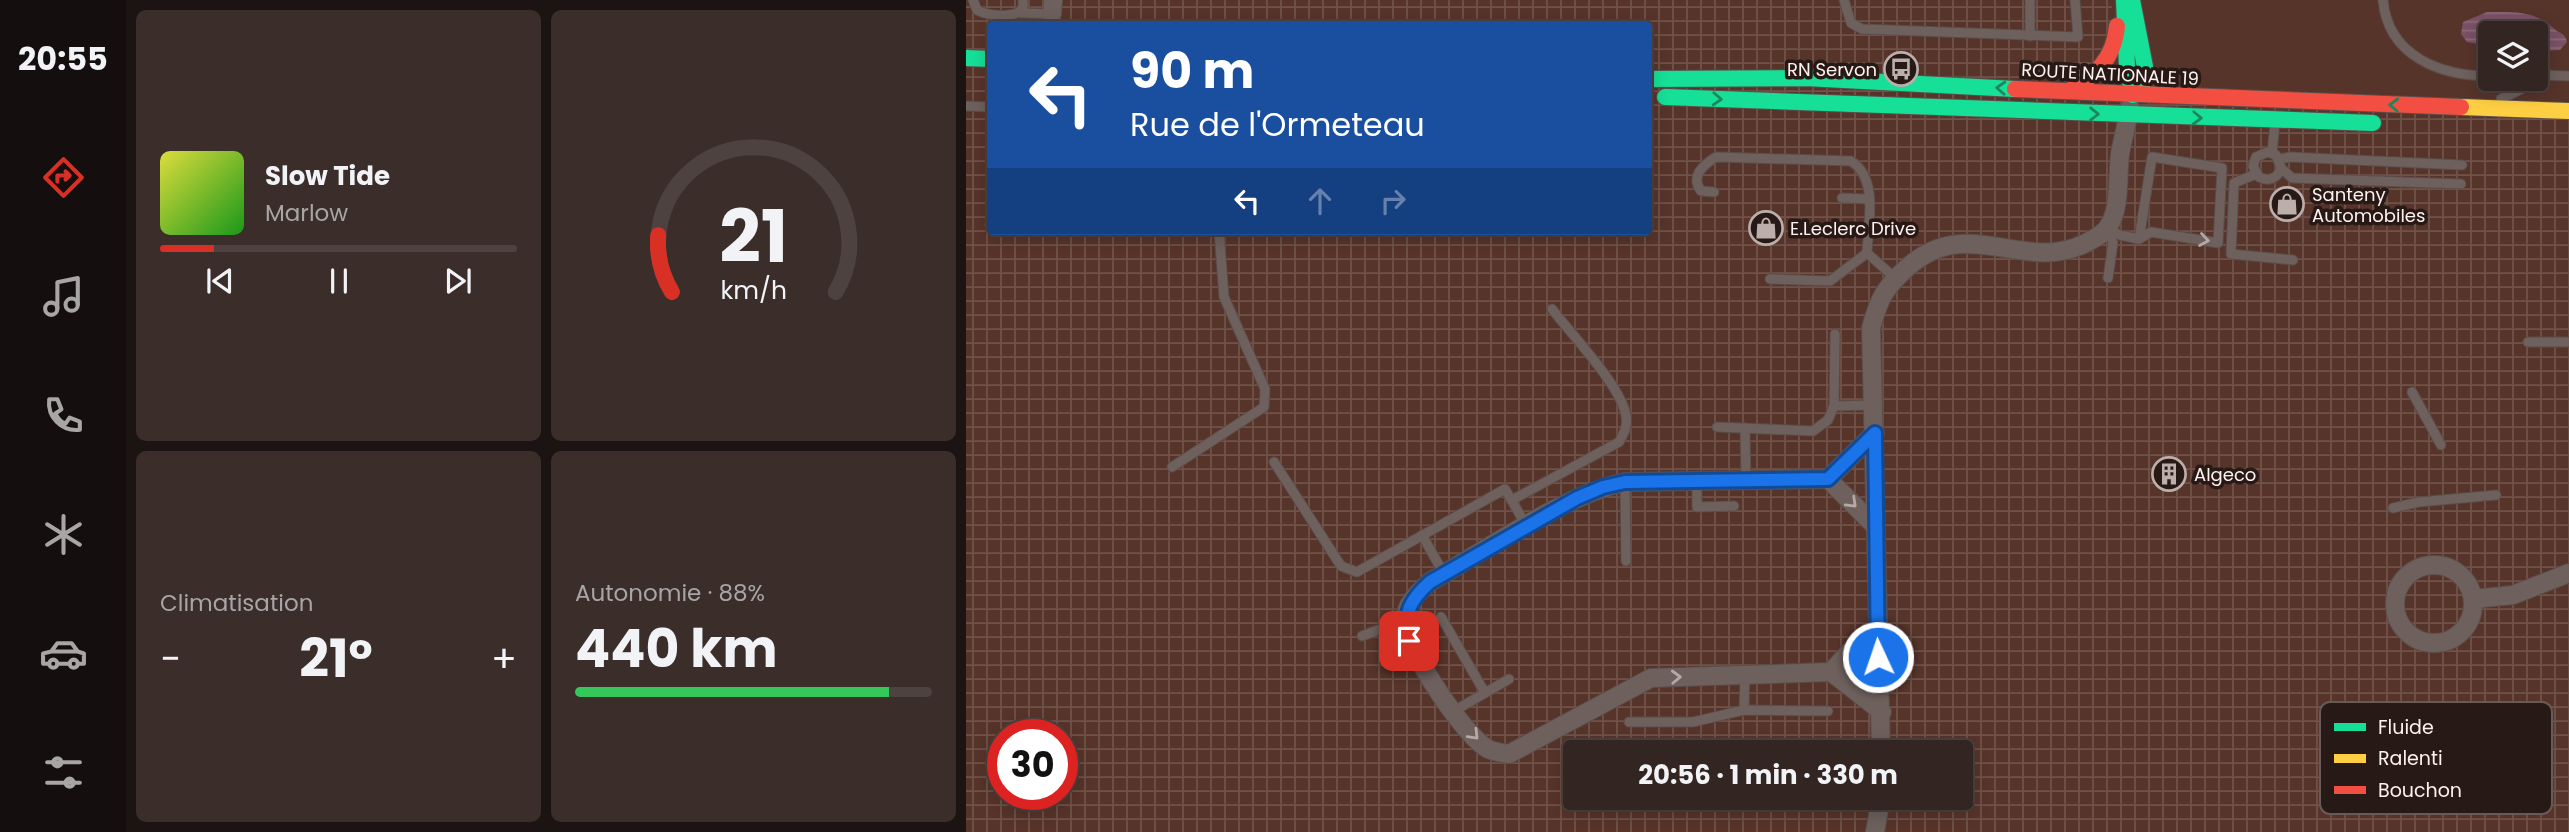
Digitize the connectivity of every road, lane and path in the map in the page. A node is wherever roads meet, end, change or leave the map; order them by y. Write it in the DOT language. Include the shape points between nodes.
graph roads {
  1 [pos="973,0"];
  2 [pos="1023,0"];
  3 [pos="1844,0"];
  4 [pos="2030,0"];
  5 [pos="2075,0"];
  6 [pos="2117,0"];
  7 [pos="2124,0"];
  8 [pos="2132,0"];
  9 [pos="2383,0"];
  10 [pos="1020,13"];
  11 [pos="1050,13"];
  12 [pos="2030,36"];
  13 [pos="2140,44"];
  14 [pos="2478,74"];
  15 [pos="2550,75"];
  16 [pos="2569,76"];
  17 [pos="1652,79"];
  18 [pos="2069,91"];
  19 [pos="2133,95"];
  20 [pos="1652,96"];
  21 [pos="2196,98"];
  22 [pos="966,106"];
  23 [pos="987,107"];
  24 [pos="2462,107"];
  25 [pos="2569,111"];
  26 [pos="2128,115"];
  27 [pos="2276,122"];
  28 [pos="2434,122"];
  29 [pos="2395,123"];
  30 [pos="2569,125"];
  31 [pos="2277,160"];
  32 [pos="2462,165"];
  33 [pos="2256,174"];
  34 [pos="2461,184"];
  35 [pos="1714,192"];
  36 [pos="1842,198"];
  37 [pos="1868,199"];
  38 [pos="2108,229"];
  39 [pos="1219,235"];
  40 [pos="2138,239"];
  41 [pos="1867,253"];
  42 [pos="2293,260"];
  43 [pos="1895,278"];
  44 [pos="2108,278"];
  45 [pos="1770,279"];
  46 [pos="1552,309"];
  47 [pos="1835,334"];
  48 [pos="2528,342"];
  49 [pos="2569,342"];
  50 [pos="2412,392"];
  51 [pos="1874,405"];
  52 [pos="1834,406"];
  53 [pos="1717,427"];
  54 [pos="1745,428"];
  55 [pos="1875,433"];
  56 [pos="2441,444"];
  57 [pos="1274,462"];
  58 [pos="1172,467"];
  59 [pos="1828,479"];
  60 [pos="1746,480"];
  61 [pos="1697,481"];
  62 [pos="1625,482"];
  63 [pos="2496,495"];
  64 [pos="1512,500"];
  65 [pos="1734,506"];
  66 [pos="2393,508"];
  67 [pos="1527,527"];
  68 [pos="1876,527"];
  69 [pos="1422,535"];
  70 [pos="1626,561"];
  71 [pos="2569,573"];
  72 [pos="1444,574"];
  73 [pos="2473,599"];
  74 [pos="1441,617"];
  75 [pos="1405,620"];
  76 [pos="1877,630"];
  77 [pos="1362,636"];
  78 [pos="1831,672"];
  79 [pos="1745,675"];
  80 [pos="1509,679"];
  81 [pos="1485,693"];
  82 [pos="1744,710"];
  83 [pos="1454,711"];
  84 [pos="1828,711"];
  85 [pos="1882,712"];
  86 [pos="1629,722"];
  87 [pos="1881,740"];
  88 [pos="1879,810"];
  89 [pos="1875,832"];
  1 -- 10 [label="lane" via="984,14"];
  2 -- 10 [label="lane"];
  3 -- 12 [label="lane" via="1851,23 1862,29"];
  4 -- 12 [label="lane"];
  5 -- 12 [label="lane" via="2078,37"];
  6 -- 18 [label="main road" via="2114,52 2091,79"];
  7 -- 19 [label="main road"];
  8 -- 13 [label="main road"];
  9 -- 14 [label="lane" via="2391,31 2409,54 2436,69"];
  10 -- 11 [label="lane"];
  13 -- 19 [label="main road" via="2147,78"];
  13 -- 21 [label="main road" via="2167,80"];
  15 -- 16 [label="lane"];
  15 -- 24 [label="lane" via="2504,99"];
  18 -- 17 [label="main road, ROUTE NATIONALE 19, one-way" via="1806,78"];
  18 -- 19 [label="main road, ROUTE NATIONALE 19"];
  19 -- 21 [label="main road, ROUTE NATIONALE 19"];
  19 -- 26 [label="street"];
  20 -- 26 [label="main road, one-way"];
  24 -- 21 [label="main road, ROUTE NATIONALE 19, one-way"];
  22 -- 23 [label="lane"];
  24 -- 25 [label="main road, ROUTE NATIONALE 19"];
  26 -- 27 [label="main road, one-way"];
  26 -- 38 [label="street"];
  27 -- 29 [label="main road"];
  27 -- 31 [label="lane"];
  28 -- 30 [label="main road"];
  31 -- 32 [label="lane" via="2290,156"];
  31 -- 33 [label="lane" via="2273,178"];
  31 -- 33 [label="lane" via="2263,152 2253,166"];
  31 -- 34 [label="lane" via="2292,178"];
  33 -- 42 [label="lane" via="2234,183 2231,254"];
  35 -- 37 [label="lane" via="1701,191 1696,178 1716,157 1813,159 1851,161 1861,168 1868,179"];
  36 -- 37 [label="lane"];
  37 -- 41 [label="lane"];
  38 -- 40 [label="lane"];
  38 -- 43 [label="street" via="2073,250 2050,255 1979,243 1947,244 1924,253"];
  38 -- 44 [label="lane" via="2113,243"];
  39 -- 58 [label="lane" via="1224,297 1265,389 1264,407"];
  40 -- 40 [label="lane, one-way" via="2151,232 2218,243 2222,168 2152,157"];
  41 -- 43 [label="lane"];
  41 -- 45 [label="lane" via="1830,281"];
  43 -- 51 [label="street" via="1880,295 1871,328"];
  46 -- 64 [label="lane" via="1605,376 1626,414 1626,429 1619,442"];
  47 -- 52 [label="lane"];
  48 -- 49 [label="lane"];
  50 -- 56 [label="lane"];
  51 -- 52 [label="lane"];
  51 -- 55 [label="street"];
  52 -- 54 [label="lane" via="1828,420 1814,431"];
  53 -- 54 [label="lane"];
  54 -- 60 [label="lane"];
  55 -- 59 [label="street"];
  55 -- 68 [label="street"];
  57 -- 69 [label="lane" via="1341,566 1357,572"];
  59 -- 60 [label="street"];
  59 -- 68 [label="street, one-way"];
  60 -- 61 [label="street"];
  61 -- 62 [label="street"];
  61 -- 65 [label="lane" via="1697,507"];
  62 -- 67 [label="street" via="1577,498"];
  62 -- 70 [label="lane"];
  63 -- 66 [label="lane"];
  64 -- 67 [label="lane"];
  64 -- 69 [label="lane" via="1505,489"];
  67 -- 72 [label="street"];
  68 -- 76 [label="street"];
  69 -- 72 [label="lane"];
  71 -- 73 [label="street" via="2513,595"];
  72 -- 75 [label="street" via="1412,598"];
  73 -- 73 [label="street" via="2459,575 2442,566 2425,566 2410,573 2399,586 2395,609 2400,625 2411,636 2434,643 2450,640 2463,630"];
  74 -- 81 [label="lane"];
  75 -- 77 [label="lane"];
  75 -- 83 [label="street" via="1422,667"];
  76 -- 78 [label="street" via="1864,636"];
  76 -- 85 [label="street"];
  78 -- 79 [label="street"];
  78 -- 85 [label="street"];
  79 -- 82 [label="lane"];
  83 -- 79 [label="street, one-way" via="1489,750 1509,754 1651,678"];
  80 -- 81 [label="lane"];
  81 -- 83 [label="lane"];
  82 -- 84 [label="lane"];
  82 -- 86 [label="lane" via="1693,722"];
  85 -- 87 [label="street"];
  88 -- 89 [label="street"];
}
